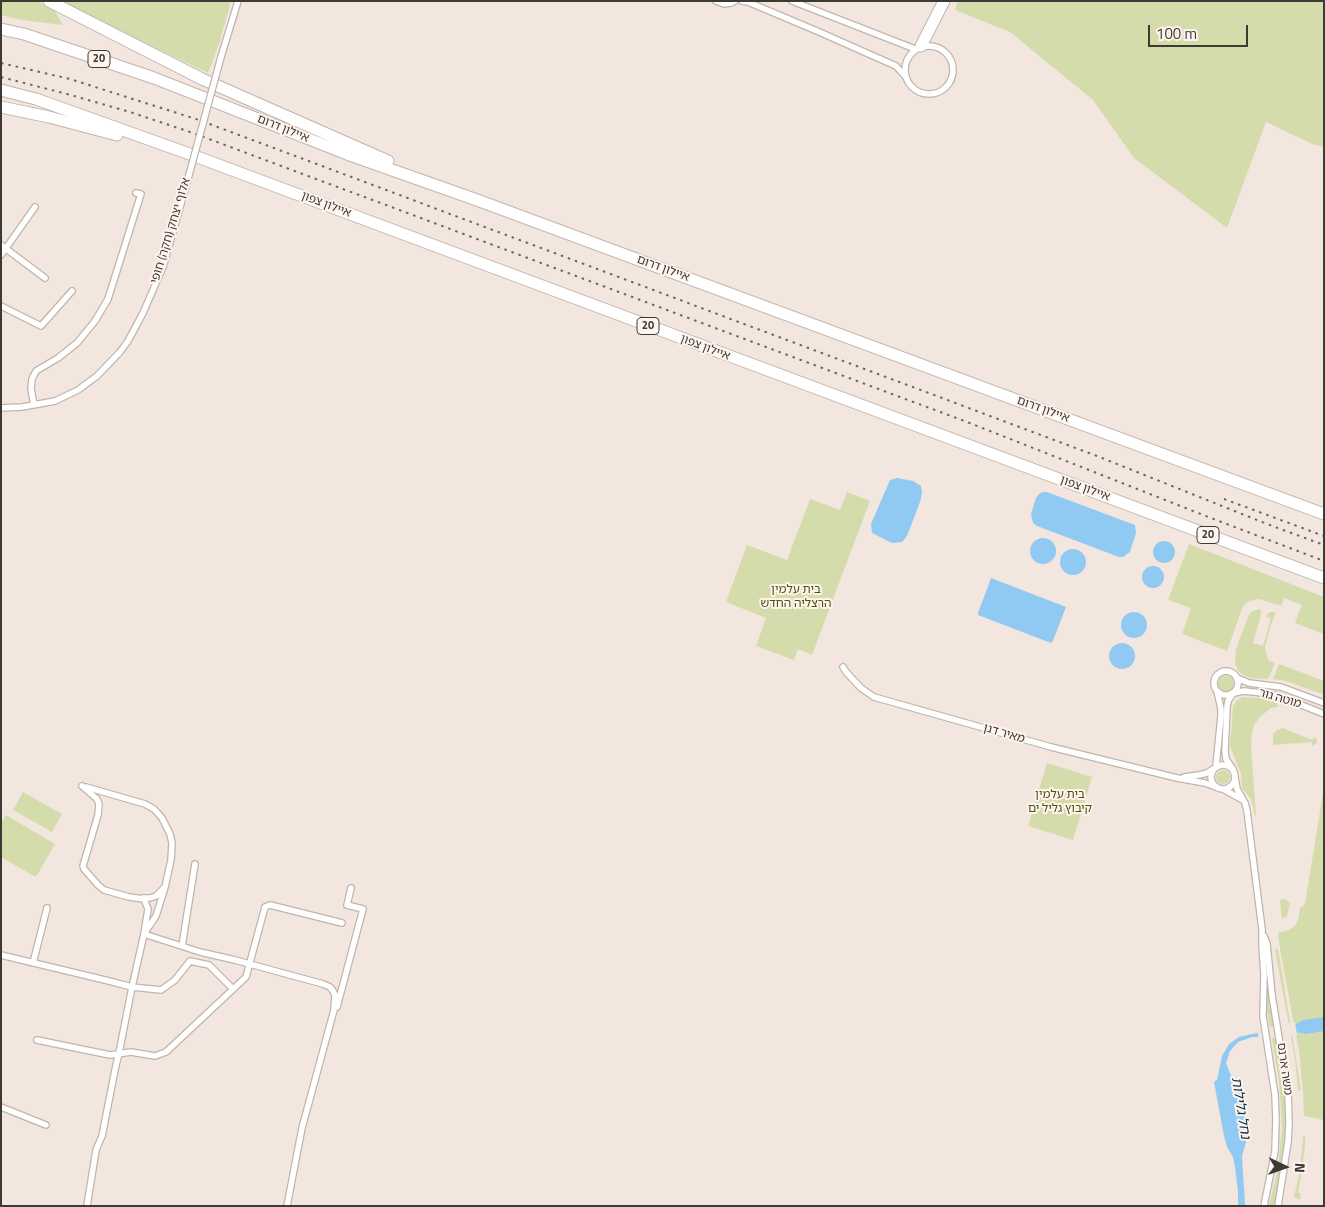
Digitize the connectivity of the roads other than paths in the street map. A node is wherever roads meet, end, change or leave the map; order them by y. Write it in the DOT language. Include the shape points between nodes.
graph roads {
  1 [pos="49,1"];
  2 [pos="238,1"];
  3 [pos="716,1"];
  4 [pos="735,1"];
  5 [pos="742,1"];
  6 [pos="792,1"];
  7 [pos="944,1"];
  8 [pos="1,29"];
  9 [pos="918,48"];
  10 [pos="905,76"];
  11 [pos="1,90"];
  12 [pos="1,107"];
  13 [pos="184,152"];
  14 [pos="136,193"];
  15 [pos="477,200"];
  16 [pos="35,207"];
  17 [pos="4,246"];
  18 [pos="1,255"];
  19 [pos="45,278"];
  20 [pos="72,291"];
  21 [pos="1,306"];
  22 [pos="34,405"];
  23 [pos="1,408"];
  24 [pos="1324,514"];
  25 [pos="1324,578"];
  26 [pos="843,667"];
  27 [pos="1238,678"];
  28 [pos="1217,691"];
  29 [pos="1233,694"];
  30 [pos="1324,703"];
  31 [pos="1324,714"];
  32 [pos="1215,767"];
  33 [pos="1233,769"];
  34 [pos="1235,777"];
  35 [pos="1177,778"];
  36 [pos="1216,788"];
  37 [pos="1223,789"];
  38 [pos="1242,800"];
  39 [pos="195,864"];
  40 [pos="165,887"];
  41 [pos="351,888"];
  42 [pos="144,899"];
  43 [pos="47,908"];
  44 [pos="342,923"];
  45 [pos="1263,932"];
  46 [pos="144,934"];
  47 [pos="182,946"];
  48 [pos="1,955"];
  49 [pos="33,963"];
  50 [pos="250,964"];
  51 [pos="132,987"];
  52 [pos="233,989"];
  53 [pos="37,1040"];
  54 [pos="323,1050"];
  55 [pos="120,1053"];
  56 [pos="1,1107"];
  57 [pos="46,1125"];
  58 [pos="87,1206"];
  59 [pos="287,1206"];
  60 [pos="1264,1206"];
  61 [pos="1278,1206"];
  1 -- 15 [label="highway" via="202,79"];
  2 -- 22 [label="street, אלוף יצחק (חקה) חופי, bridge" via="162,267 143,313 128,341 97,376 55,401"];
  3 -- 4 [label="street" via="724,4"];
  5 -- 10 [label="street" via="896,66"];
  6 -- 9 [label="street"];
  7 -- 9 [label="highway"];
  8 -- 15 [label="highway, איילון דרום / 20" via="154,78 347,154"];
  9 -- 10 [label="street" via="906,60"];
  9 -- 10 [label="street" via="925,45 939,47 948,54 953,66 950,82 940,91 926,94 913,88"];
  11 -- 13 [label="highway, איילון צפון / 20" via="36,99"];
  12 -- 13 [label="highway"];
  13 -- 25 [label="highway, איילון צפון / 20"];
  14 -- 22 [label="street" via="141,194 108,299 76,343 36,372 32,379"];
  15 -- 24 [label="highway, איילון דרום / 20"];
  16 -- 17 [label="street"];
  17 -- 18 [label="street"];
  17 -- 19 [label="street"];
  20 -- 21 [label="street" via="42,326"];
  22 -- 23 [label="street, אלוף יצחק (חקה) חופי"];
  26 -- 35 [label="street, מאיר דגן" via="874,697 1042,745"];
  27 -- 28 [label="street" via="1228,671 1219,673 1214,679"];
  27 -- 29 [label="street"];
  27 -- 30 [label="street, מוטה גור" via="1249,683 1281,687"];
  28 -- 29 [label="street" via="1224,696"];
  28 -- 32 [label="street" via="1221,716"];
  29 -- 31 [label="street, מוטה גור" via="1244,691 1271,694"];
  29 -- 33 [label="street" via="1228,701 1225,751"];
  32 -- 33 [label="street" via="1223,764"];
  32 -- 35 [label="street, מאיר דגן" via="1199,775"];
  32 -- 36 [label="street" via="1210,778"];
  33 -- 34 [label="street"];
  34 -- 37 [label="street" via="1232,784"];
  34 -- 38 [label="street, משה ארנס"];
  35 -- 36 [label="street, מאיר דגן"];
  36 -- 37 [label="street"];
  37 -- 38 [label="street"];
  38 -- 45 [label="street, משה ארנס" via="1247,811"];
  39 -- 47 [label="street"];
  40 -- 42 [label="street" via="156,896"];
  40 -- 42 [label="street" via="172,843 162,818 145,804 82,786 99,804 83,866 86,872 98,885"];
  40 -- 46 [label="street" via="156,915"];
  41 -- 54 [label="street" via="347,904 363,909 326,1050"];
  42 -- 46 [label="street" via="148,909"];
  43 -- 49 [label="street"];
  44 -- 50 [label="street" via="267,905"];
  45 -- 60 [label="street, משה ארנס" via="1263,1016 1275,1095 1276,1136"];
  45 -- 61 [label="street, משה ארנס" via="1288,1094 1286,1160"];
  46 -- 47 [label="street"];
  46 -- 51 [label="street"];
  47 -- 50 [label="street"];
  48 -- 49 [label="street"];
  49 -- 51 [label="street"];
  50 -- 52 [label="street" via="246,977"];
  50 -- 54 [label="street" via="330,987 335,995 334,1010"];
  51 -- 52 [label="street" via="161,990 175,980 190,961 209,965"];
  51 -- 55 [label="street"];
  52 -- 55 [label="street" via="166,1052 155,1056"];
  53 -- 55 [label="street" via="110,1056"];
  54 -- 59 [label="street" via="302,1128"];
  55 -- 58 [label="street" via="96,1150"];
  56 -- 57 [label="street"];
}
